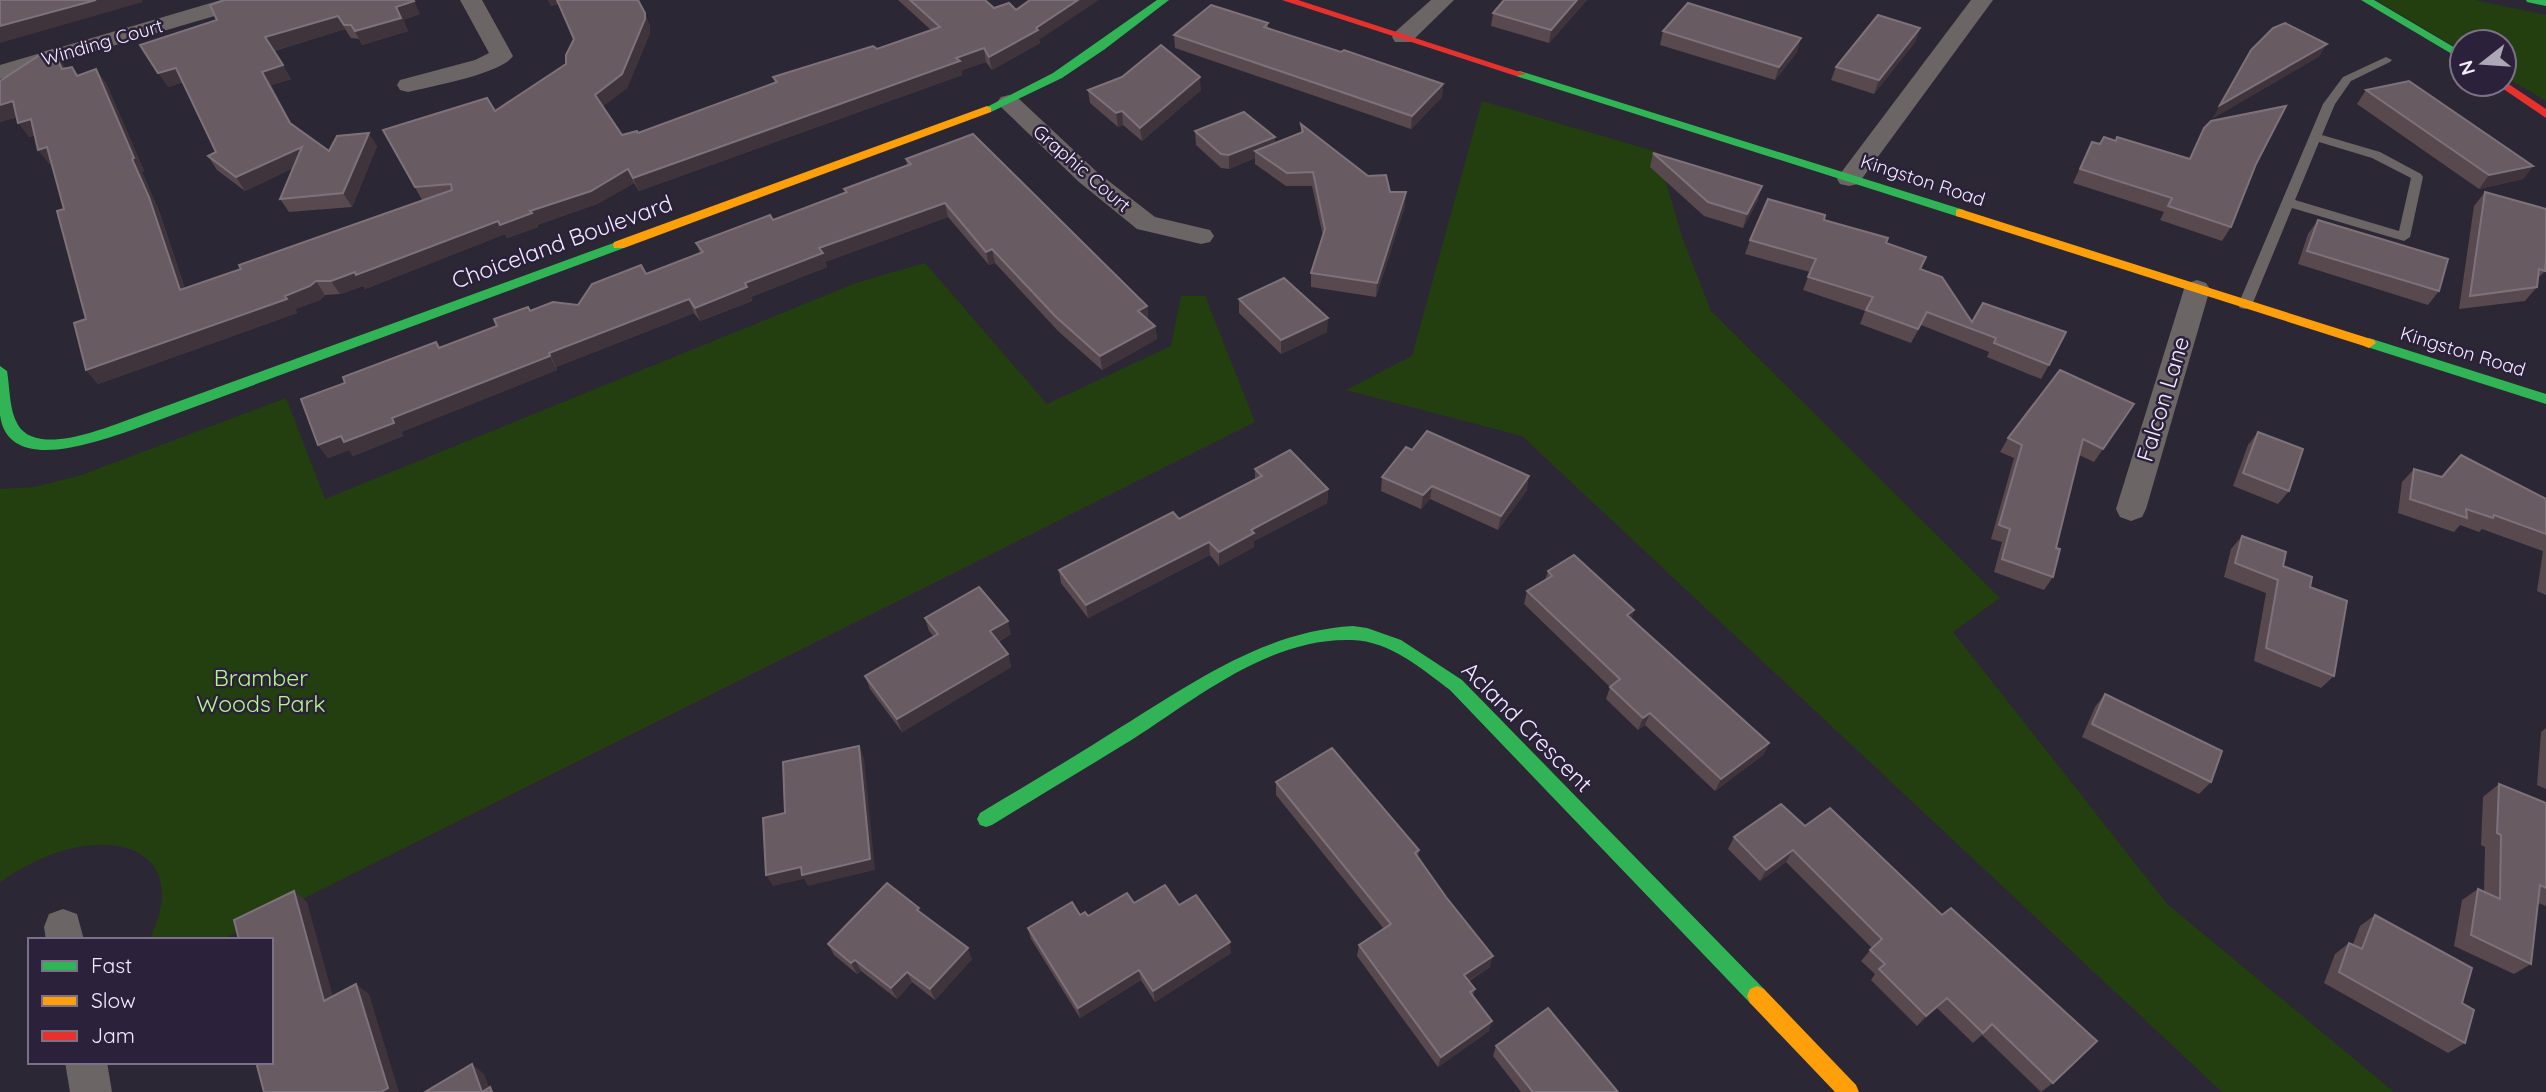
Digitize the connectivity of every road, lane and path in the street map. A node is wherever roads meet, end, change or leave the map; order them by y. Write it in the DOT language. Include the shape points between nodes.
graph roads {
  1 [pos="244,0"];
  2 [pos="471,0"];
  3 [pos="1164,0"];
  4 [pos="1287,0"];
  5 [pos="1443,0"];
  6 [pos="1982,0"];
  7 [pos="2366,0"];
  8 [pos="2531,0"];
  9 [pos="2546,4"];
  10 [pos="1403,37"];
  11 [pos="2448,49"];
  12 [pos="2386,60"];
  13 [pos="0,72"];
  14 [pos="408,85"];
  15 [pos="2518,95"];
  16 [pos="1009,102"];
  17 [pos="2546,114"];
  18 [pos="2315,137"];
  19 [pos="1849,179"];
  20 [pos="2287,202"];
  21 [pos="1201,236"];
  22 [pos="2197,289"];
  23 [pos="2245,305"];
  24 [pos="0,371"];
  25 [pos="2546,399"];
  26 [pos="2131,509"];
  27 [pos="986,819"];
  28 [pos="86,1064"];
  29 [pos="91,1092"];
  30 [pos="1849,1092"];
  1 -- 13 [label="street, Winding Court"];
  2 -- 14 [label="street" via="502,56"];
  3 -- 16 [label="main road, Choiceland Boulevard" via="1089,57"];
  4 -- 10 [label="main road, Kingston Road"];
  5 -- 10 [label="street"];
  6 -- 19 [label="street"];
  7 -- 11 [label="main road"];
  8 -- 9 [label="main road"];
  10 -- 19 [label="main road, Kingston Road"];
  12 -- 18 [label="lane" via="2347,79 2329,104"];
  15 -- 17 [label="main road"];
  16 -- 21 [label="street, Graphic Court" via="1087,177 1146,223"];
  16 -- 24 [label="main road, Choiceland Boulevard" via="172,410 65,444 39,447 14,432"];
  18 -- 20 [label="lane"];
  18 -- 20 [label="lane" via="2376,155 2417,177 2404,237"];
  19 -- 22 [label="main road, Kingston Road"];
  20 -- 23 [label="lane"];
  22 -- 23 [label="main road, Kingston Road"];
  22 -- 26 [label="street, Falcon Lane"];
  23 -- 25 [label="main road, Kingston Road"];
  27 -- 30 [label="main road, Acland Crescent" via="1230,671 1304,639 1331,633 1355,633 1383,641 1456,685"];
  28 -- 29 [label="street"];
}
